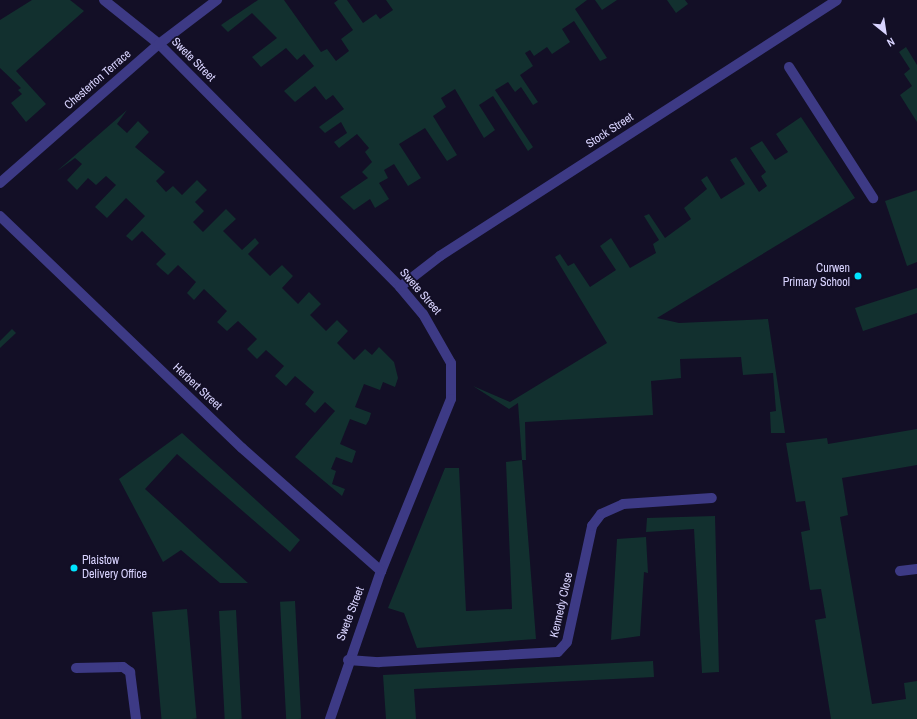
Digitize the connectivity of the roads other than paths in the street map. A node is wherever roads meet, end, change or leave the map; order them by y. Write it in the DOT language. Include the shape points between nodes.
graph roads {
  1 [pos="104,0"];
  2 [pos="218,0"];
  3 [pos="837,0"];
  4 [pos="159,44"];
  5 [pos="789,67"];
  6 [pos="0,183"];
  7 [pos="873,198"];
  8 [pos="0,216"];
  9 [pos="400,287"];
  10 [pos="712,498"];
  11 [pos="917,568"];
  12 [pos="382,571"];
  13 [pos="900,571"];
  14 [pos="348,660"];
  15 [pos="76,668"];
  16 [pos="136,719"];
  17 [pos="330,719"];
  1 -- 4 [label="street, Swete Street"];
  2 -- 4 [label="street, Chesterton Terrace"];
  3 -- 9 [label="street, Stock Street" via="447,252"];
  4 -- 6 [label="street, Chesterton Terrace"];
  4 -- 9 [label="street, Swete Street"];
  5 -- 7 [label="street"];
  8 -- 12 [label="street, Herbert Street" via="242,448"];
  9 -- 12 [label="street, Swete Street" via="423,314 445,347 451,363 451,399"];
  10 -- 14 [label="street, Kennedy Close" via="623,504 601,514 592,526 567,642 558,652 379,662"];
  11 -- 13 [label="street"];
  12 -- 14 [label="street, Swete Street"];
  14 -- 17 [label="street, Swete Street"];
  15 -- 16 [label="street" via="123,667 130,672"];
}
